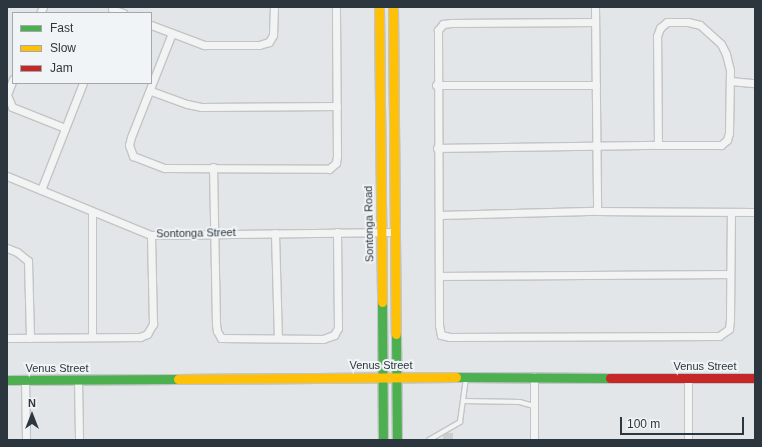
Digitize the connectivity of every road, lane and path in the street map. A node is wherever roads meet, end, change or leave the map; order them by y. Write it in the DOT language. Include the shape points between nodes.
graph roads {
  1 [pos="274,7"];
  2 [pos="336,7"];
  3 [pos="379,7"];
  4 [pos="393,7"];
  5 [pos="595,7"];
  6 [pos="596,22"];
  7 [pos="152,24"];
  8 [pos="172,33"];
  9 [pos="730,81"];
  10 [pos="12,82"];
  11 [pos="755,83"];
  12 [pos="83,84"];
  13 [pos="596,84"];
  14 [pos="436,85"];
  15 [pos="151,91"];
  16 [pos="336,106"];
  17 [pos="66,128"];
  18 [pos="658,145"];
  19 [pos="597,147"];
  20 [pos="437,148"];
  21 [pos="213,167"];
  22 [pos="7,176"];
  23 [pos="41,190"];
  24 [pos="597,211"];
  25 [pos="731,212"];
  26 [pos="755,212"];
  27 [pos="92,213"];
  28 [pos="440,215"];
  29 [pos="337,232"];
  30 [pos="381,232"];
  31 [pos="396,232"];
  32 [pos="275,233"];
  33 [pos="214,234"];
  34 [pos="151,235"];
  35 [pos="7,248"];
  36 [pos="730,274"];
  37 [pos="439,276"];
  38 [pos="92,337"];
  39 [pos="7,338"];
  40 [pos="30,338"];
  41 [pos="278,338"];
  42 [pos="534,376"];
  43 [pos="384,377"];
  44 [pos="398,377"];
  45 [pos="466,377"];
  46 [pos="688,378"];
  47 [pos="755,378"];
  48 [pos="7,380"];
  49 [pos="25,380"];
  50 [pos="78,380"];
  51 [pos="464,401"];
  52 [pos="534,406"];
  53 [pos="26,440"];
  54 [pos="79,440"];
  55 [pos="383,440"];
  56 [pos="397,440"];
  57 [pos="430,440"];
  58 [pos="534,440"];
  59 [pos="688,440"];
  1 -- 8 [label="street" via="273,35 265,44 204,45"];
  2 -- 16 [label="street"];
  3 -- 30 [label="main road, Sontonga Road"];
  4 -- 31 [label="main road"];
  5 -- 6 [label="street"];
  6 -- 13 [label="street"];
  6 -- 14 [label="street" via="443,24 437,34"];
  7 -- 8 [label="street"];
  8 -- 15 [label="street"];
  9 -- 11 [label="street"];
  9 -- 18 [label="street" via="729,133 724,142 710,147"];
  9 -- 18 [label="street" via="724,50 703,26 688,22 667,22 661,26 658,36"];
  10 -- 17 [label="street" via="7,95 12,107"];
  12 -- 17 [label="street"];
  13 -- 14 [label="street"];
  13 -- 19 [label="street"];
  14 -- 20 [label="street"];
  15 -- 16 [label="street" via="201,107"];
  15 -- 21 [label="street" via="131,137 129,145 133,156 165,168"];
  16 -- 21 [label="street" via="337,156 332,167"];
  17 -- 23 [label="street"];
  18 -- 19 [label="street"];
  19 -- 20 [label="street"];
  19 -- 24 [label="street"];
  20 -- 28 [label="street"];
  21 -- 33 [label="street"];
  22 -- 23 [label="street, Sontonga Street"];
  23 -- 27 [label="street, Sontonga Street"];
  24 -- 25 [label="street"];
  24 -- 28 [label="street"];
  25 -- 26 [label="street"];
  25 -- 36 [label="street"];
  27 -- 34 [label="street, Sontonga Street"];
  27 -- 38 [label="street"];
  28 -- 37 [label="street"];
  29 -- 30 [label="street, Sontonga Street"];
  29 -- 32 [label="street, Sontonga Street"];
  29 -- 41 [label="street" via="337,332 329,338"];
  30 -- 31 [label="street, Sontonga Street"];
  30 -- 43 [label="main road, Sontonga Road"];
  31 -- 44 [label="main road"];
  32 -- 33 [label="street, Sontonga Street"];
  32 -- 41 [label="street"];
  33 -- 34 [label="street, Sontonga Street"];
  33 -- 41 [label="street" via="216,324 219,336"];
  34 -- 38 [label="street" via="151,330 140,337"];
  35 -- 40 [label="street" via="23,256 29,265"];
  36 -- 37 [label="street"];
  36 -- 37 [label="street" via="729,329 719,336 444,337 439,325"];
  38 -- 40 [label="street"];
  39 -- 40 [label="street"];
  42 -- 45 [label="main road, Venus Street"];
  42 -- 46 [label="main road, Venus Street"];
  42 -- 52 [label="street"];
  43 -- 44 [label="main road, Venus Street"];
  43 -- 50 [label="main road, Venus Street"];
  43 -- 55 [label="main road, Sontonga Road"];
  44 -- 45 [label="main road, Venus Street"];
  44 -- 56 [label="main road"];
  45 -- 51 [label="lane"];
  46 -- 47 [label="main road, Venus Street"];
  46 -- 59 [label="street"];
  48 -- 49 [label="main road, Venus Street"];
  49 -- 50 [label="main road, Venus Street"];
  49 -- 53 [label="street"];
  50 -- 54 [label="street"];
  51 -- 52 [label="lane" via="520,402"];
  51 -- 57 [label="lane" via="458,424"];
  52 -- 58 [label="street"];
}
